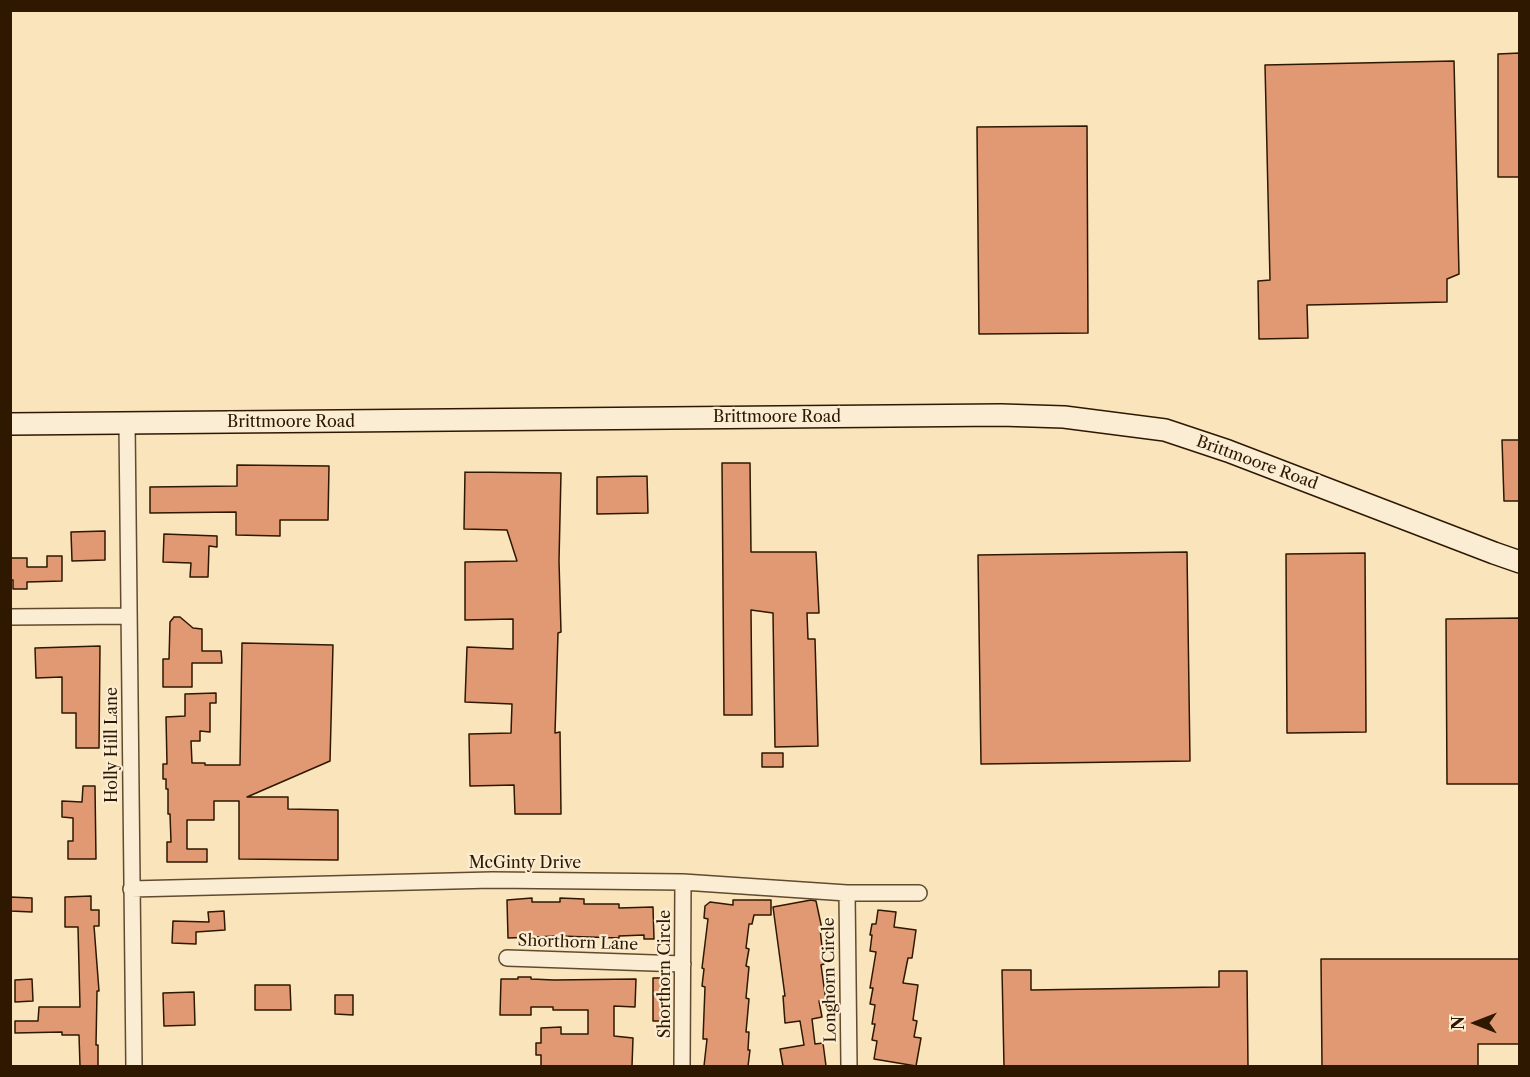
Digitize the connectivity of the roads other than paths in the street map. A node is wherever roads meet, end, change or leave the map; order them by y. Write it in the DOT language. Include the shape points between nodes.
graph roads {
  1 [pos="126,423"];
  2 [pos="10,424"];
  3 [pos="1520,562"];
  4 [pos="129,616"];
  5 [pos="10,617"];
  6 [pos="683,882"];
  7 [pos="131,889"];
  8 [pos="847,892"];
  9 [pos="919,893"];
  10 [pos="507,958"];
  11 [pos="683,964"];
  12 [pos="134,1066"];
  13 [pos="682,1066"];
  14 [pos="849,1066"];
  1 -- 2 [label="main road, Brittmoore Road"];
  1 -- 3 [label="main road, Brittmoore Road" via="1064,417 1165,430"];
  1 -- 4 [label="street, Holly Hill Lane"];
  4 -- 5 [label="street"];
  4 -- 7 [label="street, Holly Hill Lane"];
  6 -- 7 [label="street, McGinty Drive" via="492,880"];
  6 -- 8 [label="street, McGinty Drive"];
  6 -- 11 [label="street, Shorthorn Circle"];
  7 -- 12 [label="street, Holly Hill Lane"];
  8 -- 9 [label="street, McGinty Drive"];
  8 -- 14 [label="street, Longhorn Circle"];
  10 -- 11 [label="street, Shorthorn Lane"];
  11 -- 13 [label="street, Shorthorn Circle"];
}
